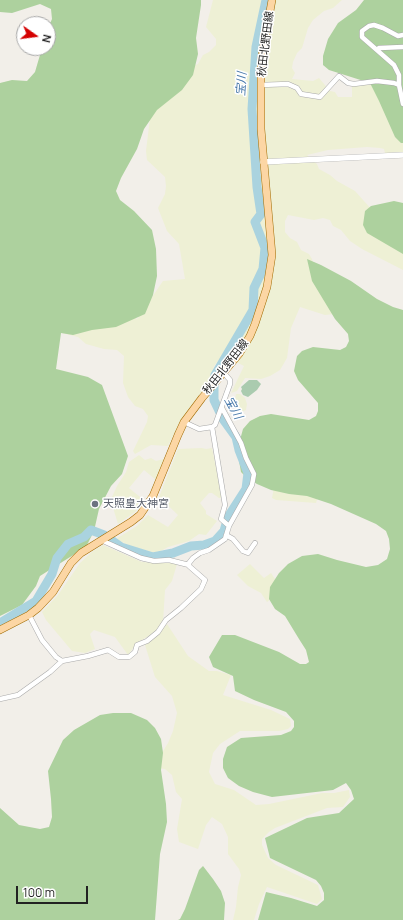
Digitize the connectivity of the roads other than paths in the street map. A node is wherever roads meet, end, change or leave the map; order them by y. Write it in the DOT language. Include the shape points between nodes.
graph roads {
  1 [pos="272,0"];
  2 [pos="403,35"];
  3 [pos="403,47"];
  4 [pos="378,50"];
  5 [pos="261,85"];
  6 [pos="399,85"];
  7 [pos="403,104"];
  8 [pos="403,155"];
  9 [pos="264,162"];
  10 [pos="222,375"];
  11 [pos="221,411"];
  12 [pos="184,422"];
  13 [pos="212,427"];
  14 [pos="229,526"];
  15 [pos="226,534"];
  16 [pos="102,539"];
  17 [pos="255,543"];
  18 [pos="189,565"];
  19 [pos="29,615"];
  20 [pos="0,630"];
  21 [pos="62,662"];
  22 [pos="0,699"];
  1 -- 5 [label="main road, 秋田北野田線" via="261,60"];
  2 -- 4 [label="street" via="398,36 374,25 363,29 362,37"];
  3 -- 4 [label="street"];
  4 -- 6 [label="street" via="394,65 399,74"];
  5 -- 6 [label="street" via="288,84 297,88 301,94 320,97 339,76 354,84 377,81"];
  5 -- 9 [label="main road, 秋田北野田線"];
  6 -- 7 [label="street"];
  8 -- 9 [label="street"];
  9 -- 10 [label="main road, 秋田北野田線" via="271,266 261,308 250,336"];
  10 -- 11 [label="street" via="230,380 230,384"];
  10 -- 12 [label="main road, 秋田北野田線"];
  11 -- 13 [label="street"];
  11 -- 14 [label="street" via="241,443 254,474 252,485"];
  12 -- 13 [label="street" via="199,429"];
  12 -- 16 [label="main road, 秋田北野田線" via="153,496 140,515"];
  13 -- 14 [label="street" via="225,504 221,519"];
  14 -- 15 [label="street"];
  15 -- 17 [label="street" via="248,553"];
  15 -- 18 [label="street" via="225,539 193,558"];
  16 -- 18 [label="street" via="141,558 154,561 169,560"];
  16 -- 19 [label="main road, 秋田北野田線" via="80,553 44,602"];
  18 -- 21 [label="street" via="205,580 201,589 166,620 158,632 137,645 135,652 129,657 119,657 108,650"];
  19 -- 20 [label="main road, 秋田北野田線"];
  19 -- 21 [label="street" via="42,640"];
  21 -- 22 [label="street" via="18,695"];
}
